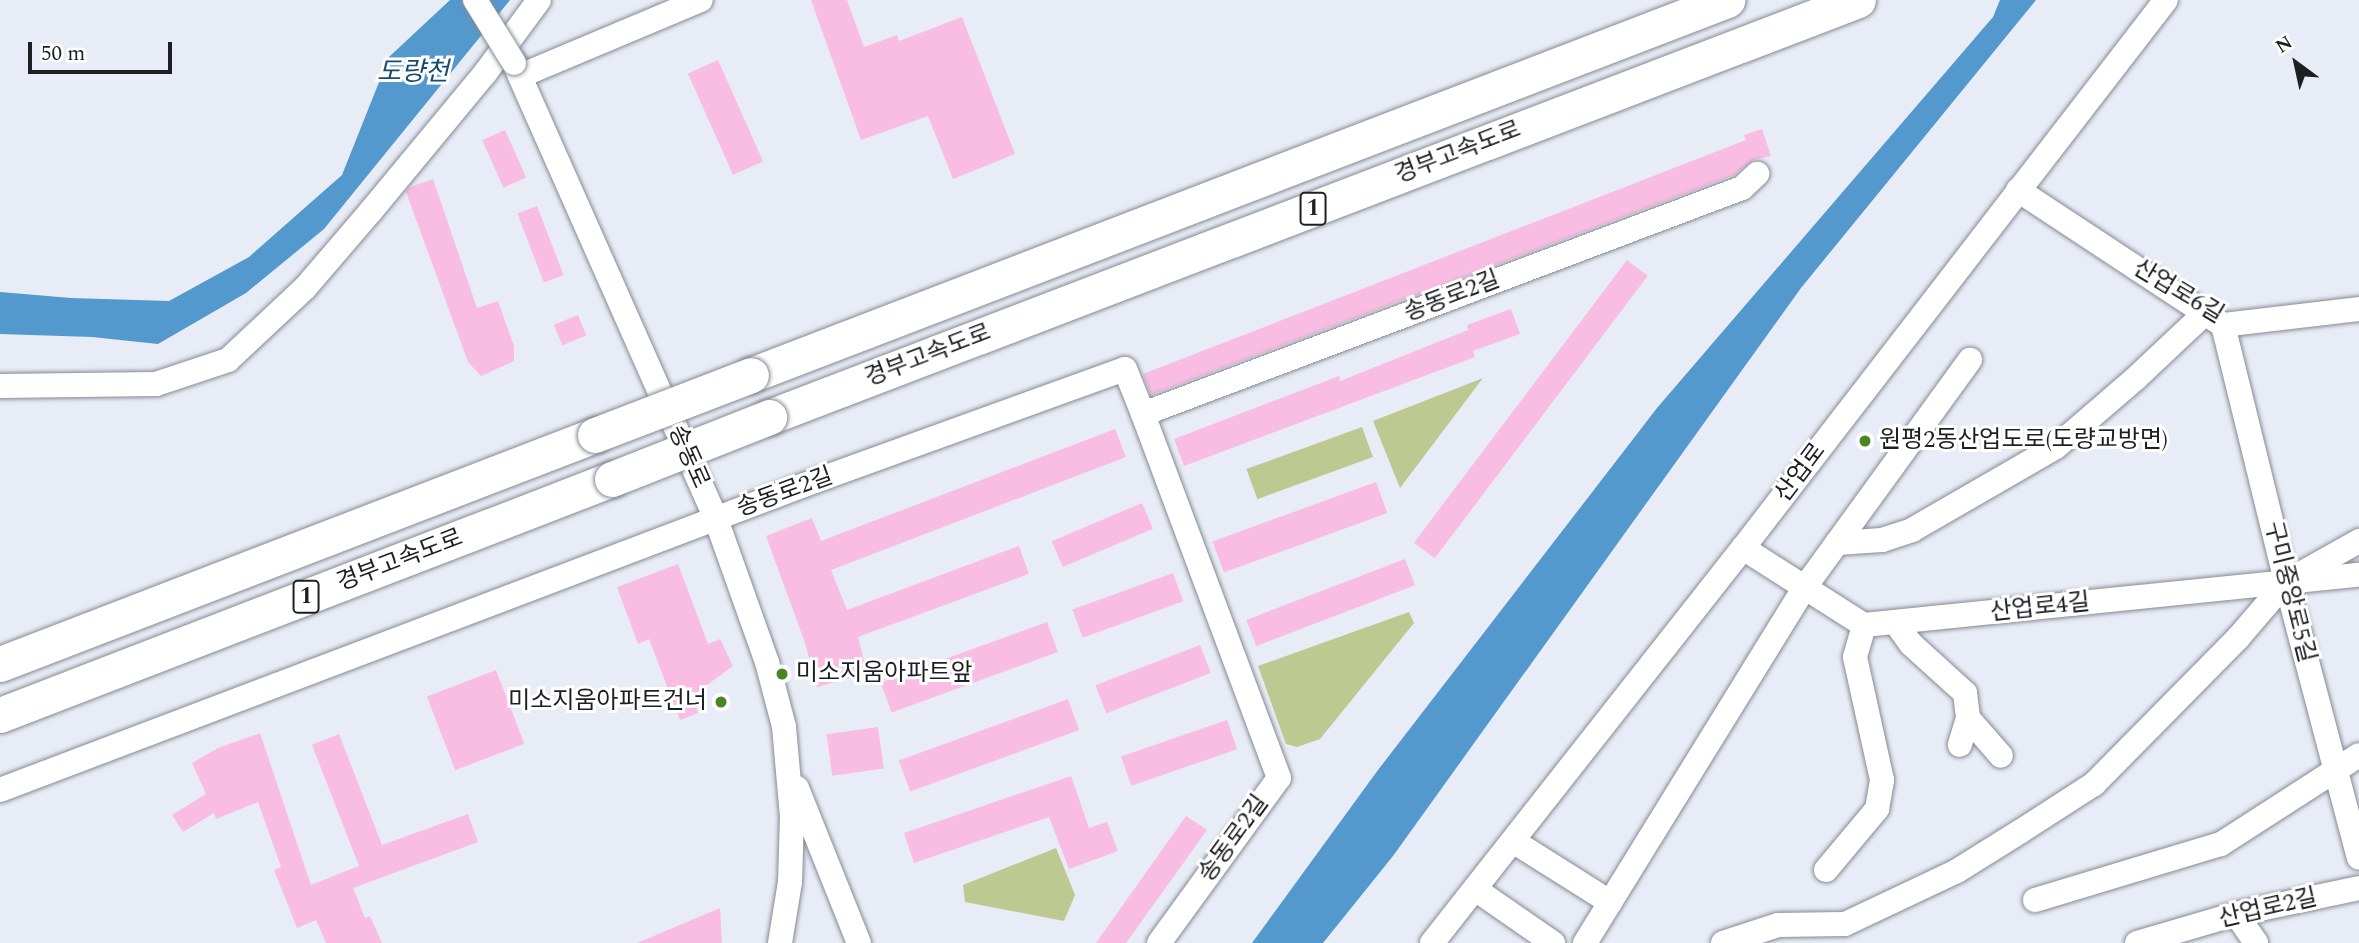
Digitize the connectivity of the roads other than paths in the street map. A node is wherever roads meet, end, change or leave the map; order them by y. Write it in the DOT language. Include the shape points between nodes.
graph roads {
  1 [pos="475,0"];
  2 [pos="539,0"];
  3 [pos="701,0"];
  4 [pos="1727,0"];
  5 [pos="1858,0"];
  6 [pos="2166,0"];
  7 [pos="517,69"];
  8 [pos="1757,174"];
  9 [pos="2018,190"];
  10 [pos="2359,309"];
  11 [pos="2214,319"];
  12 [pos="1970,360"];
  13 [pos="0,386"];
  14 [pos="1143,414"];
  15 [pos="716,519"];
  16 [pos="2359,541"];
  17 [pos="1837,543"];
  18 [pos="1743,548"];
  19 [pos="2359,575"];
  20 [pos="2286,582"];
  21 [pos="1805,587"];
  22 [pos="1895,622"];
  23 [pos="1864,625"];
  24 [pos="0,664"];
  25 [pos="0,715"];
  26 [pos="1968,718"];
  27 [pos="1961,746"];
  28 [pos="2359,755"];
  29 [pos="2001,756"];
  30 [pos="787,762"];
  31 [pos="2336,769"];
  32 [pos="0,790"];
  33 [pos="1513,841"];
  34 [pos="2359,858"];
  35 [pos="1826,870"];
  36 [pos="2359,888"];
  37 [pos="1475,889"];
  38 [pos="2035,900"];
  39 [pos="1610,902"];
  40 [pos="2236,914"];
  41 [pos="780,943"];
  42 [pos="859,943"];
  43 [pos="1159,943"];
  44 [pos="1432,943"];
  45 [pos="1553,943"];
  46 [pos="1585,943"];
  47 [pos="1723,943"];
  48 [pos="2137,943"];
  49 [pos="2256,943"];
  1 -- 7 [label="street, 송동로, bridge"];
  2 -- 13 [label="street" via="363,221 305,288 228,360 156,384"];
  3 -- 7 [label="street"];
  4 -- 24 [label="highway, 경부고속도로 / 1, bridge"];
  5 -- 25 [label="highway, 경부고속도로 / 1, bridge"];
  6 -- 9 [label="street, 산업로"];
  7 -- 15 [label="street, 송동로"];
  8 -- 14 [label="street, 송동로2길" via="1741,188"];
  9 -- 11 [label="street, 산업로6길"];
  9 -- 18 [label="street, 산업로"];
  10 -- 11 [label="street, 산업로6길"];
  11 -- 17 [label="street" via="2056,447 1912,530 1882,540"];
  11 -- 20 [label="street, 구미중앙로5길"];
  12 -- 17 [label="street"];
  14 -- 15 [label="street, 송동로2길" via="1125,369"];
  14 -- 43 [label="street, 송동로2길" via="1279,778"];
  15 -- 30 [label="street, 송동로" via="767,662 784,727"];
  15 -- 32 [label="street"];
  16 -- 20 [label="street"];
  17 -- 21 [label="street"];
  18 -- 21 [label="street"];
  18 -- 33 [label="street, 산업로"];
  19 -- 20 [label="street, 산업로4길"];
  20 -- 22 [label="street, 산업로4길"];
  20 -- 31 [label="street, 구미중앙로5길"];
  20 -- 47 [label="street" via="2238,639 2094,784 1957,871 1845,924 1778,925"];
  21 -- 23 [label="street"];
  21 -- 39 [label="street"];
  22 -- 23 [label="street, 산업로4길"];
  22 -- 26 [label="street" via="1911,644 1965,693"];
  23 -- 35 [label="street" via="1855,657 1882,780 1877,809"];
  26 -- 27 [label="street"];
  26 -- 29 [label="street"];
  28 -- 31 [label="street"];
  30 -- 41 [label="street, 송동로" via="792,816 790,882"];
  30 -- 42 [label="street"];
  31 -- 34 [label="street, 구미중앙로5길"];
  31 -- 38 [label="street" via="2221,844"];
  33 -- 37 [label="street, 산업로"];
  33 -- 39 [label="street"];
  36 -- 40 [label="street, 산업로2길"];
  37 -- 44 [label="street, 산업로"];
  37 -- 45 [label="street"];
  39 -- 46 [label="street"];
  40 -- 48 [label="street, 산업로2길"];
  40 -- 49 [label="street"];
}
